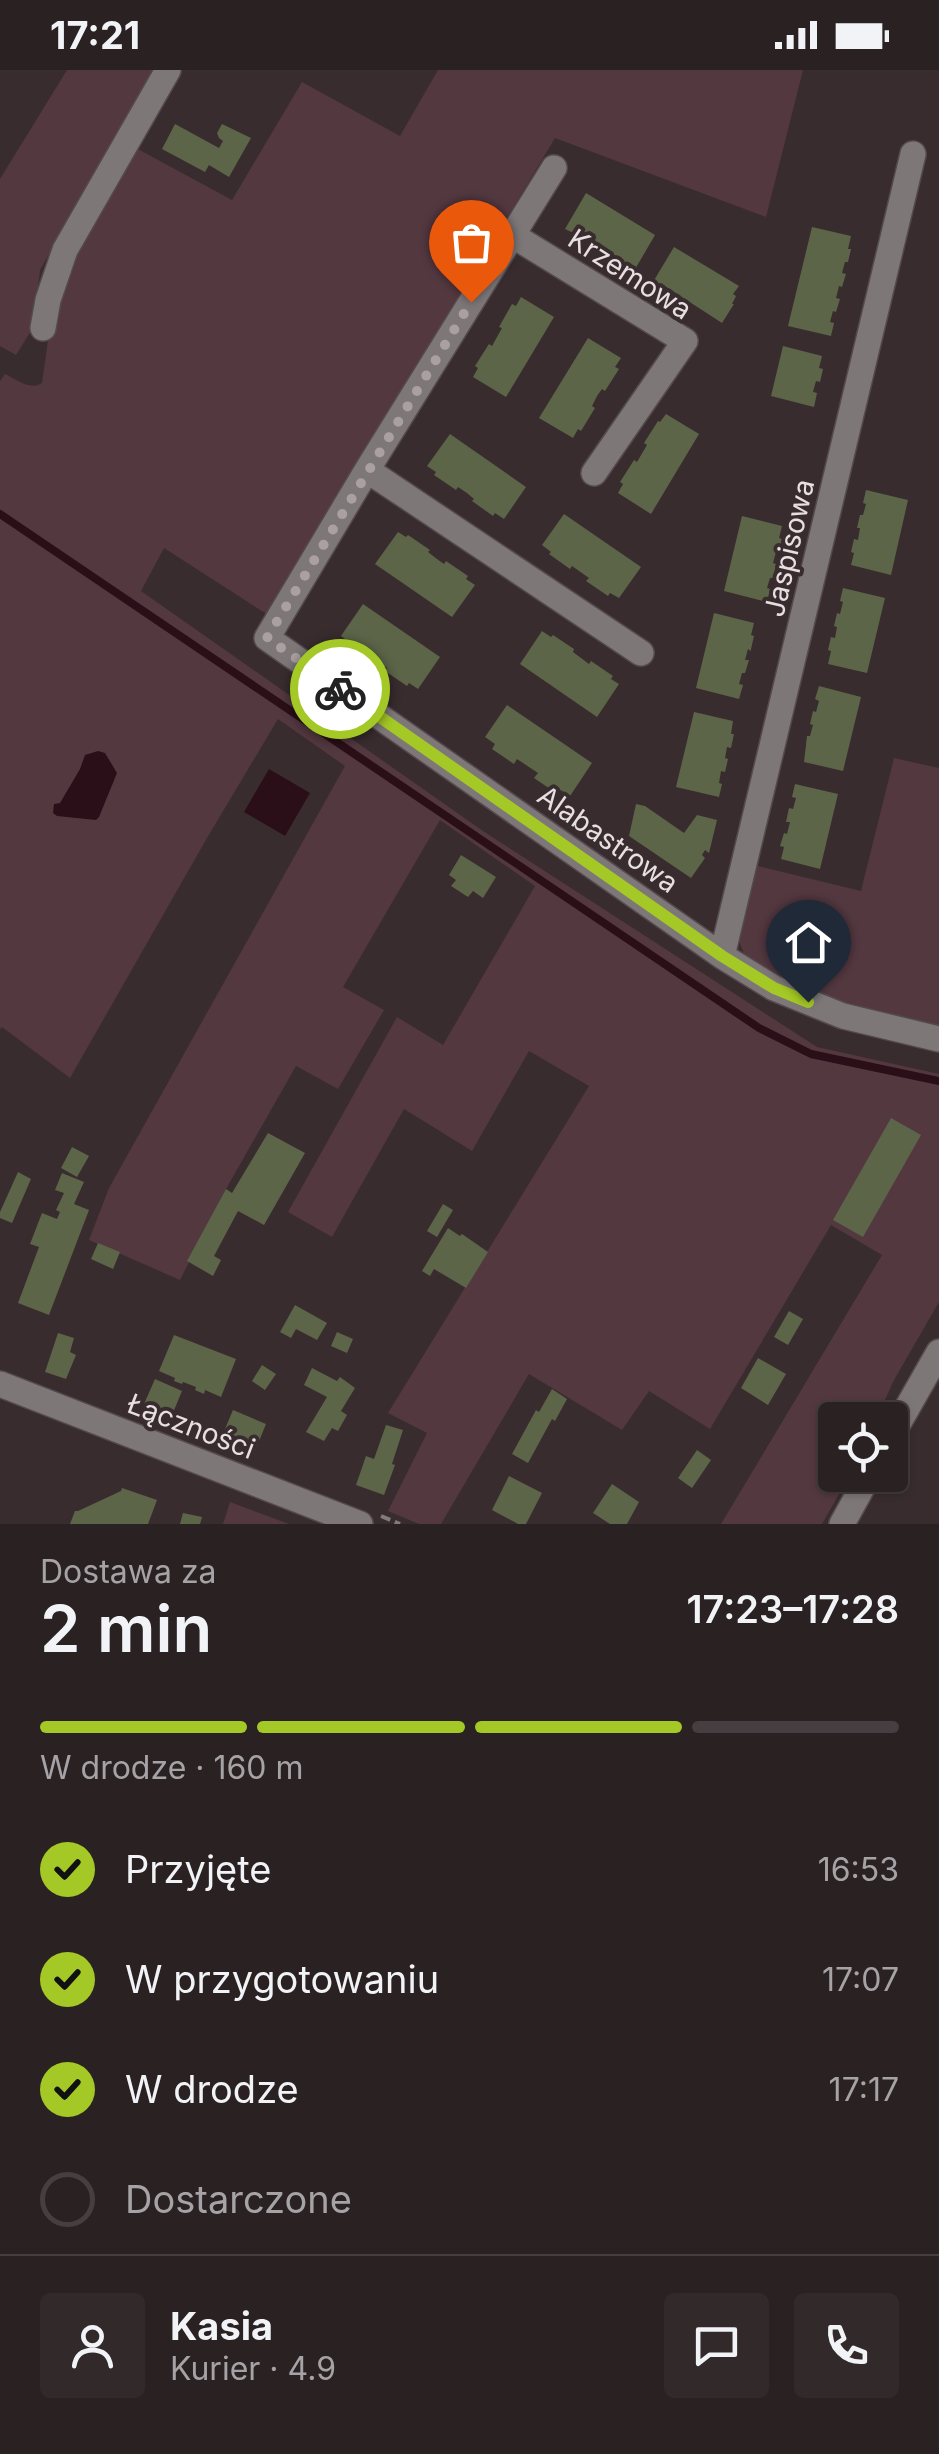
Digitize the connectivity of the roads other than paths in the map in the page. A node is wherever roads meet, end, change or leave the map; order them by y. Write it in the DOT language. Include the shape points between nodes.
graph roads {
  1 [pos="168,70"];
  2 [pos="913,154"];
  3 [pos="554,168"];
  4 [pos="512,235"];
  5 [pos="44,328"];
  6 [pos="367,470"];
  7 [pos="594,474"];
  8 [pos="641,653"];
  9 [pos="722,956"];
  10 [pos="939,1039"];
  11 [pos="939,1352"];
  12 [pos="0,1384"];
  13 [pos="908,1406"];
  14 [pos="860,1492"];
  15 [pos="360,1524"];
  16 [pos="842,1524"];
  1 -- 5 [label="street" via="65,250"];
  2 -- 9 [label="street, Jaspisowa"];
  3 -- 4 [label="street"];
  4 -- 6 [label="street"];
  4 -- 7 [label="street, Krzemowa" via="685,341"];
  6 -- 8 [label="street"];
  6 -- 9 [label="street, Alabastrowa" via="267,638"];
  9 -- 10 [label="street, Alabastrowa" via="774,988 843,1016"];
  11 -- 13 [label="street"];
  12 -- 15 [label="street, Łączności"];
  14 -- 16 [label="street"];
}
